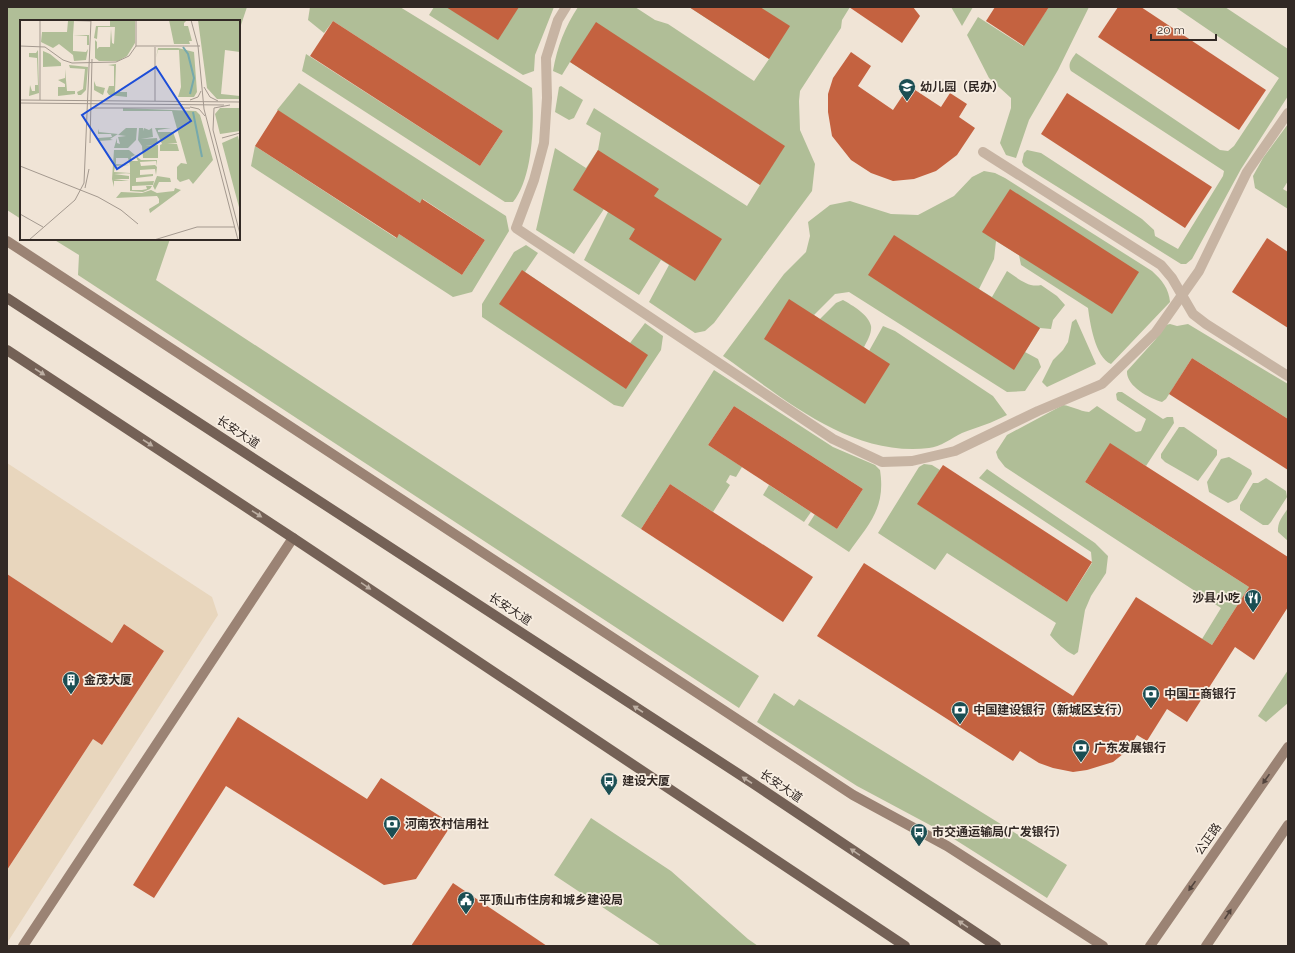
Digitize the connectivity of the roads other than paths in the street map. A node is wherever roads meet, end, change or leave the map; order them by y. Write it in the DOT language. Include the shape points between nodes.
graph roads {
  1 [pos="566,7"];
  2 [pos="1288,113"];
  3 [pos="983,152"];
  4 [pos="7,241"];
  5 [pos="1182,295"];
  6 [pos="7,298"];
  7 [pos="7,350"];
  8 [pos="1288,376"];
  9 [pos="293,538"];
  10 [pos="1288,747"];
  11 [pos="1288,825"];
  12 [pos="23,946"];
  13 [pos="905,946"];
  14 [pos="996,946"];
  15 [pos="1102,946"];
  16 [pos="1150,946"];
  17 [pos="1206,946"];
  1 -- 5 [label="street" via="558,20 546,58 544,143 534,180 516,228 833,439 882,462 912,461 955,451 1102,384 1156,332"];
  2 -- 5 [label="street" via="1247,172 1199,271"];
  3 -- 5 [label="street" via="1161,265"];
  4 -- 15 [label="street" via="853,795 947,846"];
  5 -- 8 [label="street" via="1193,314 1206,324"];
  14 -- 6 [label="main road, 长安大道, one-way" via="738,774"];
  7 -- 9 [label="main road, one-way"];
  9 -- 12 [label="street"];
  9 -- 13 [label="main road, one-way"];
  10 -- 16 [label="street, 公正路, one-way"];
  17 -- 11 [label="street, one-way"];
}
